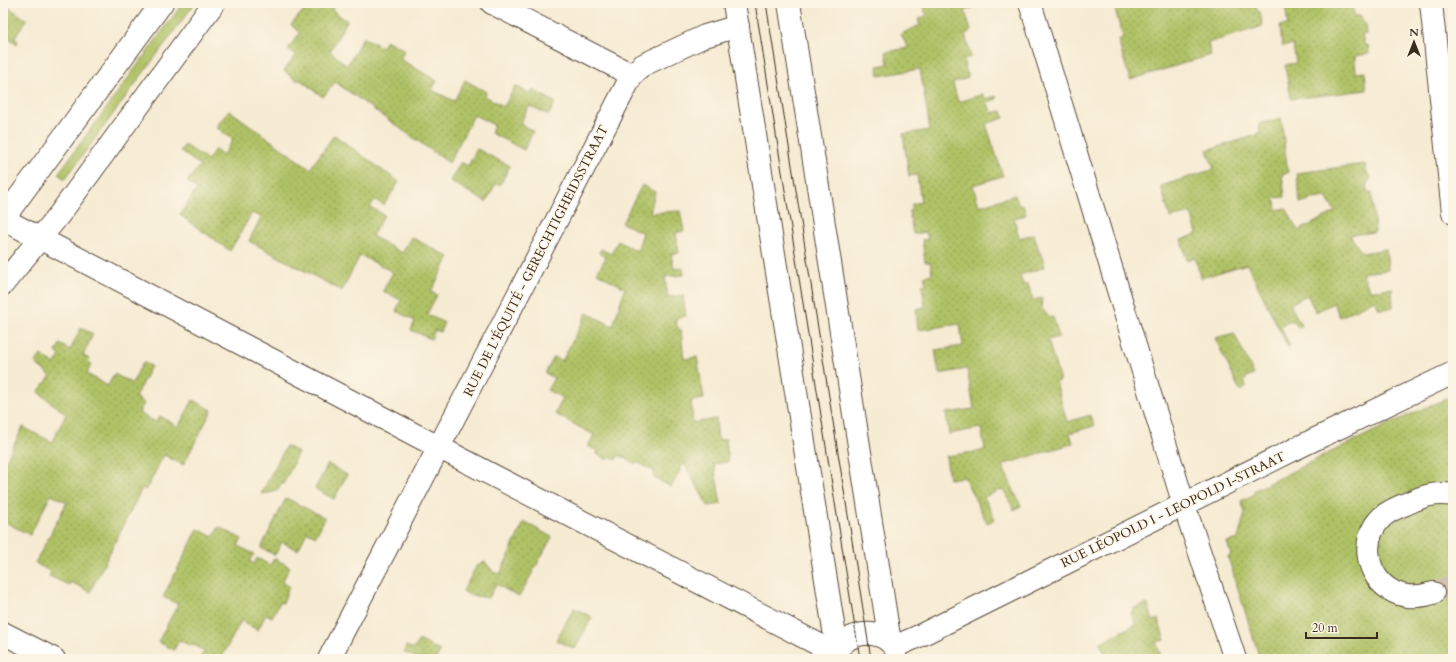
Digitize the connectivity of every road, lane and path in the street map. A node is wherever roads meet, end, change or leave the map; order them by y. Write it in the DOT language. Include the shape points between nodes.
graph roads {
  1 [pos="162,3"];
  2 [pos="214,3"];
  3 [pos="492,3"];
  4 [pos="734,3"];
  5 [pos="789,3"];
  6 [pos="1030,3"];
  7 [pos="1430,3"];
  8 [pos="738,26"];
  9 [pos="632,75"];
  10 [pos="1453,213"];
  11 [pos="3,219"];
  12 [pos="40,238"];
  13 [pos="3,284"];
  14 [pos="1453,373"];
  15 [pos="439,448"];
  16 [pos="1453,495"];
  17 [pos="1184,505"];
  18 [pos="1433,593"];
  19 [pos="3,633"];
  20 [pos="894,649"];
  21 [pos="836,653"];
  22 [pos="54,659"];
  23 [pos="329,659"];
  24 [pos="1235,659"];
  1 -- 11 [label="street"];
  2 -- 12 [label="street"];
  3 -- 9 [label="street"];
  4 -- 8 [label="street"];
  5 -- 20 [label="street"];
  6 -- 17 [label="street"];
  7 -- 10 [label="street"];
  8 -- 9 [label="street" via="705,36 643,65"];
  8 -- 21 [label="street"];
  9 -- 15 [label="street, RUE DE L'ÉQUITÉ - GERECHTIGHEIDSSTRAAT"];
  11 -- 12 [label="street"];
  12 -- 13 [label="street"];
  12 -- 15 [label="street"];
  14 -- 17 [label="street, RUE LÉOPOLD I - LEOPOLD I-STRAAT"];
  15 -- 21 [label="street"];
  15 -- 23 [label="street, RUE DE L'ÉQUITÉ - GERECHTIGHEIDSSTRAAT"];
  16 -- 18 [label="street" via="1439,493 1423,496 1395,509 1382,517 1373,529 1369,543 1369,558 1373,572 1382,584 1395,592 1409,596"];
  17 -- 20 [label="street, RUE LÉOPOLD I - LEOPOLD I-STRAAT"];
  17 -- 24 [label="street"];
  19 -- 22 [label="street"];
  20 -- 21 [label="street" via="879,635 867,633 847,639"];
}
